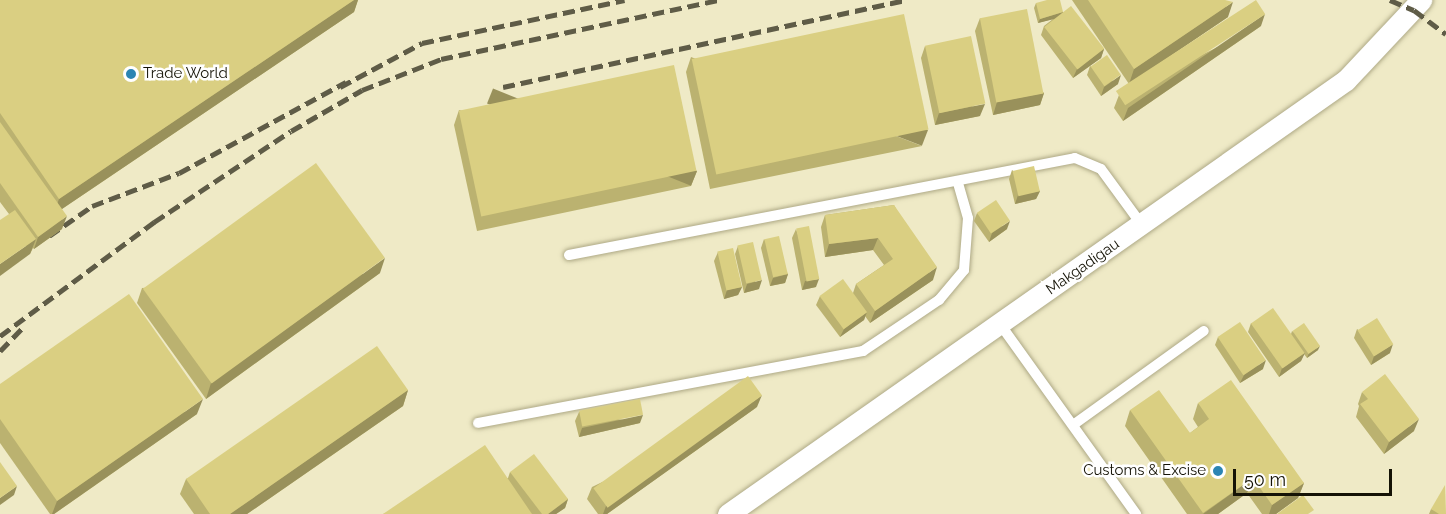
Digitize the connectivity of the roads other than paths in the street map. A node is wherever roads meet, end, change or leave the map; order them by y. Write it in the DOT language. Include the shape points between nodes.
graph roads {
  1 [pos="1421,0"];
  2 [pos="958,183"];
  3 [pos="1142,225"];
  4 [pos="569,255"];
  5 [pos="1000,324"];
  6 [pos="1204,331"];
  7 [pos="478,423"];
  8 [pos="1073,425"];
  9 [pos="728,514"];
  10 [pos="1136,514"];
  1 -- 3 [label="street, Makgadigau" via="1346,80"];
  2 -- 3 [label="lane" via="1075,158 1101,169"];
  2 -- 4 [label="lane"];
  2 -- 7 [label="lane" via="968,218 964,270 939,300 863,351"];
  3 -- 5 [label="street, Makgadigau"];
  5 -- 8 [label="lane"];
  5 -- 9 [label="street, Makgadigau"];
  6 -- 8 [label="lane"];
  8 -- 10 [label="lane"];
}
